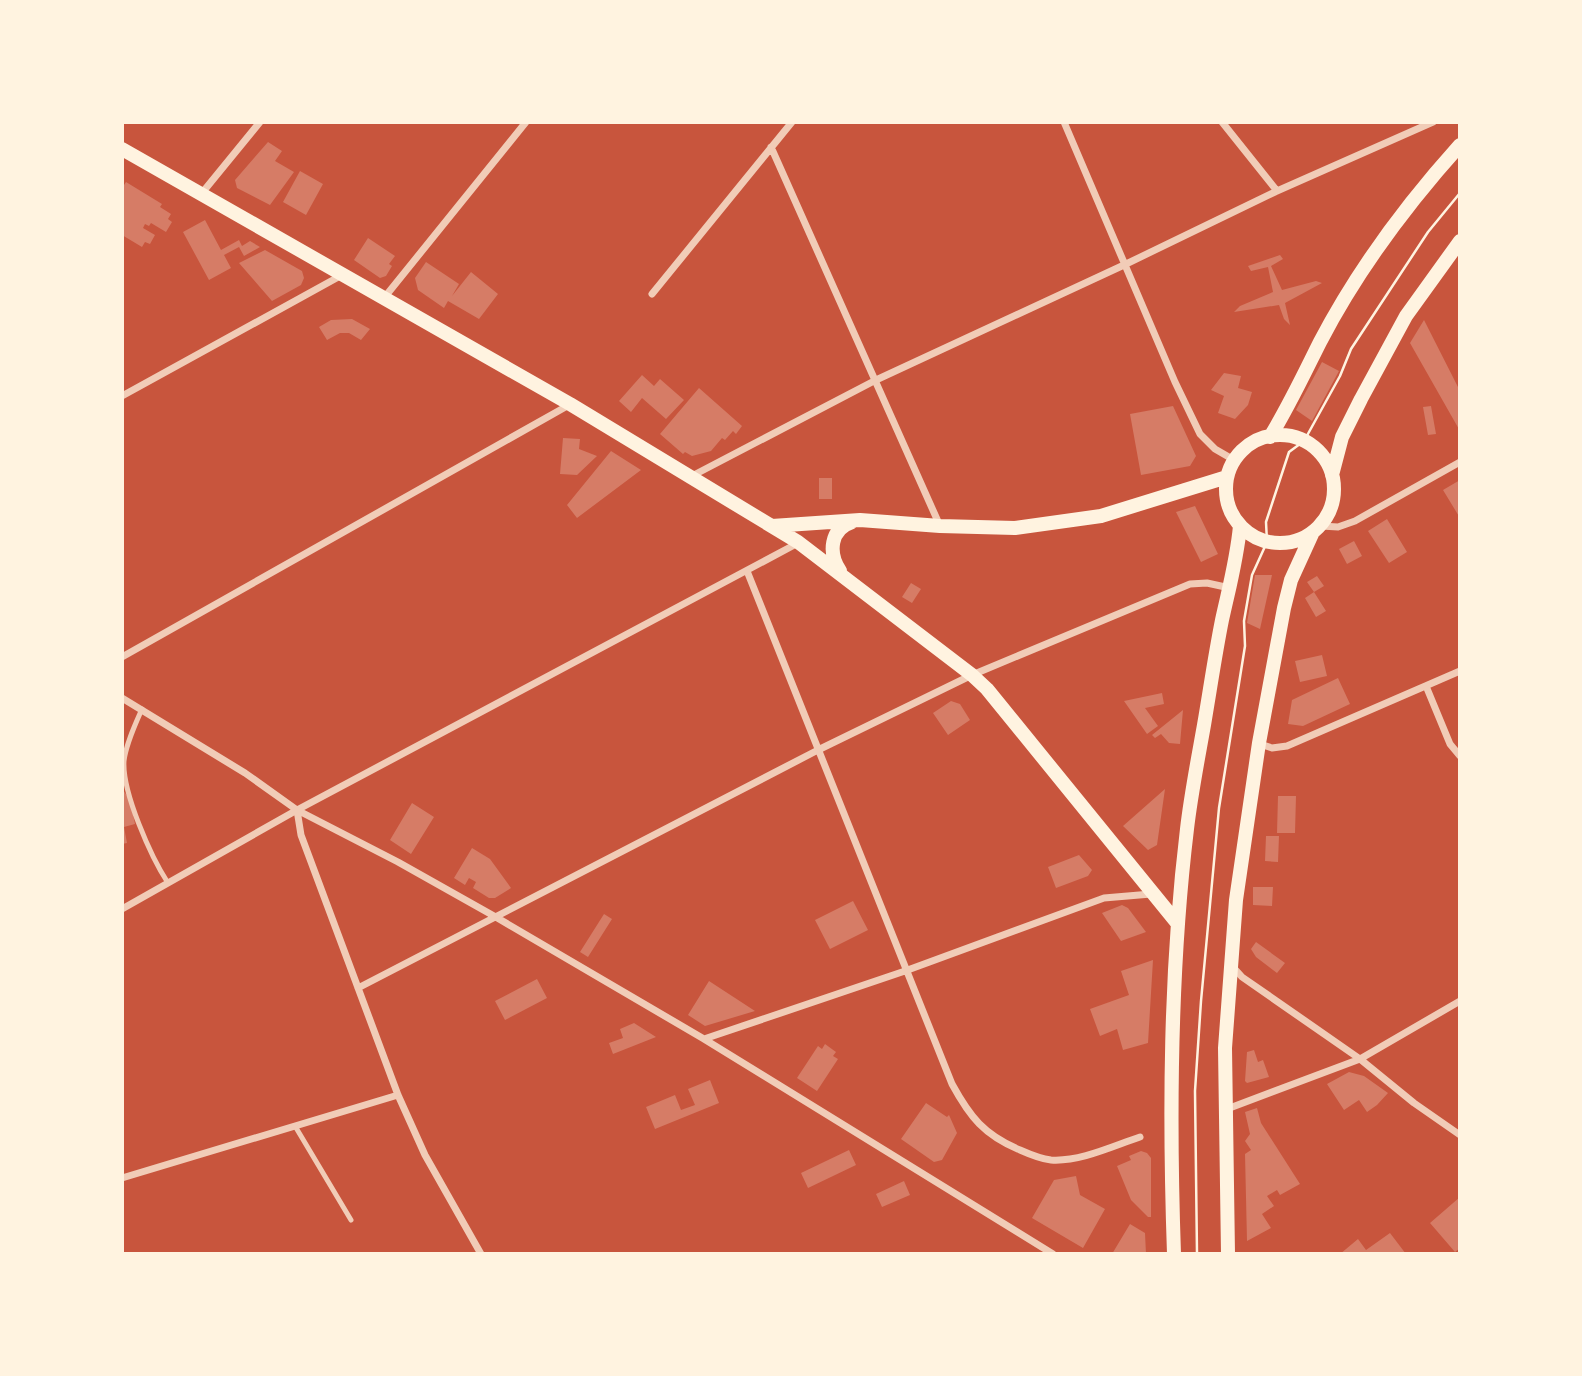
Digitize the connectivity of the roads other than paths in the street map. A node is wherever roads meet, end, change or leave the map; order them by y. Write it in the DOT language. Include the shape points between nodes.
graph roads {
  1 [pos="260,122"];
  2 [pos="526,122"];
  3 [pos="792,122"];
  4 [pos="1064,122"];
  5 [pos="1222,122"];
  6 [pos="1433,122"];
  7 [pos="1460,145"];
  8 [pos="771,147"];
  9 [pos="122,149"];
  10 [pos="1277,191"];
  11 [pos="202,193"];
  12 [pos="1460,241"];
  13 [pos="1124,265"];
  14 [pos="342,275"];
  15 [pos="652,294"];
  16 [pos="384,298"];
  17 [pos="876,380"];
  18 [pos="122,396"];
  19 [pos="570,404"];
  20 [pos="1270,437"];
  21 [pos="1234,460"];
  22 [pos="1458,464"];
  23 [pos="1332,475"];
  24 [pos="690,477"];
  25 [pos="1227,477"];
  26 [pos="860,520"];
  27 [pos="772,526"];
  28 [pos="940,526"];
  29 [pos="1240,526"];
  30 [pos="1316,530"];
  31 [pos="798,542"];
  32 [pos="747,571"];
  33 [pos="845,578"];
  34 [pos="1230,588"];
  35 [pos="122,657"];
  36 [pos="1460,671"];
  37 [pos="972,676"];
  38 [pos="1426,686"];
  39 [pos="122,698"];
  40 [pos="142,709"];
  41 [pos="1259,743"];
  42 [pos="818,750"];
  43 [pos="1460,757"];
  44 [pos="297,810"];
  45 [pos="169,883"];
  46 [pos="1153,893"];
  47 [pos="122,909"];
  48 [pos="494,916"];
  49 [pos="1178,924"];
  50 [pos="1231,965"];
  51 [pos="905,971"];
  52 [pos="358,988"];
  53 [pos="1460,1001"];
  54 [pos="704,1040"];
  55 [pos="1360,1059"];
  56 [pos="398,1095"];
  57 [pos="1227,1110"];
  58 [pos="295,1126"];
  59 [pos="1460,1135"];
  60 [pos="1140,1137"];
  61 [pos="122,1178"];
  62 [pos="351,1220"];
  63 [pos="481,1254"];
  64 [pos="1053,1254"];
  65 [pos="1174,1254"];
  66 [pos="1228,1254"];
  1 -- 11 [label="street"];
  2 -- 16 [label="street"];
  3 -- 8 [label="street"];
  4 -- 13 [label="street"];
  5 -- 10 [label="street"];
  6 -- 10 [label="street"];
  7 -- 20 [label="main road" via="1416,194 1363,270"];
  8 -- 15 [label="street"];
  8 -- 17 [label="street"];
  9 -- 11 [label="main road"];
  10 -- 13 [label="street"];
  11 -- 14 [label="main road"];
  12 -- 23 [label="main road" via="1406,316 1361,398 1342,437"];
  13 -- 17 [label="street"];
  13 -- 21 [label="street" via="1200,434"];
  14 -- 16 [label="main road"];
  14 -- 18 [label="street"];
  16 -- 19 [label="main road"];
  17 -- 24 [label="street"];
  17 -- 28 [label="street"];
  19 -- 24 [label="main road"];
  19 -- 35 [label="street"];
  20 -- 21 [label="main road" via="1256,441"];
  20 -- 23 [label="main road" via="1292,436 1304,441 1320,453"];
  21 -- 25 [label="main road"];
  22 -- 30 [label="street" via="1355,521"];
  23 -- 30 [label="main road" via="1331,510"];
  24 -- 27 [label="main road"];
  25 -- 28 [label="main road" via="1101,516 1015,528"];
  25 -- 29 [label="main road" via="1226,495"];
  26 -- 27 [label="main road"];
  26 -- 28 [label="main road"];
  26 -- 33 [label="main road" via="845,525 834,539 834,562"];
  27 -- 31 [label="main road"];
  29 -- 30 [label="main road" via="1268,542 1289,543"];
  29 -- 34 [label="main road"];
  30 -- 41 [label="main road" via="1287,595"];
  31 -- 32 [label="street"];
  31 -- 33 [label="main road"];
  32 -- 42 [label="street"];
  32 -- 44 [label="street"];
  33 -- 37 [label="main road"];
  34 -- 37 [label="street" via="1190,584"];
  34 -- 49 [label="main road" via="1187,828"];
  36 -- 38 [label="street"];
  37 -- 42 [label="street"];
  37 -- 46 [label="main road"];
  38 -- 41 [label="street" via="1287,746 1272,748"];
  38 -- 43 [label="street"];
  39 -- 40 [label="street"];
  40 -- 44 [label="street"];
  40 -- 45 [label="lane" via="124,761 126,779 145,838"];
  41 -- 50 [label="main road"];
  42 -- 48 [label="street"];
  42 -- 51 [label="street"];
  44 -- 45 [label="street"];
  44 -- 48 [label="street"];
  44 -- 52 [label="street" via="301,835"];
  45 -- 47 [label="street"];
  46 -- 49 [label="main road"];
  46 -- 51 [label="street" via="1104,898"];
  48 -- 52 [label="street"];
  48 -- 54 [label="street"];
  49 -- 65 [label="main road" via="1171,1128"];
  50 -- 55 [label="street"];
  50 -- 57 [label="main road"];
  51 -- 54 [label="street"];
  51 -- 60 [label="street" via="951,1084 965,1108 994,1137 1050,1160"];
  52 -- 56 [label="street"];
  53 -- 55 [label="street"];
  54 -- 64 [label="street"];
  55 -- 57 [label="street"];
  55 -- 59 [label="street"];
  56 -- 58 [label="street"];
  56 -- 63 [label="street" via="425,1155"];
  57 -- 66 [label="main road"];
  58 -- 61 [label="street"];
  58 -- 62 [label="lane"];
}
